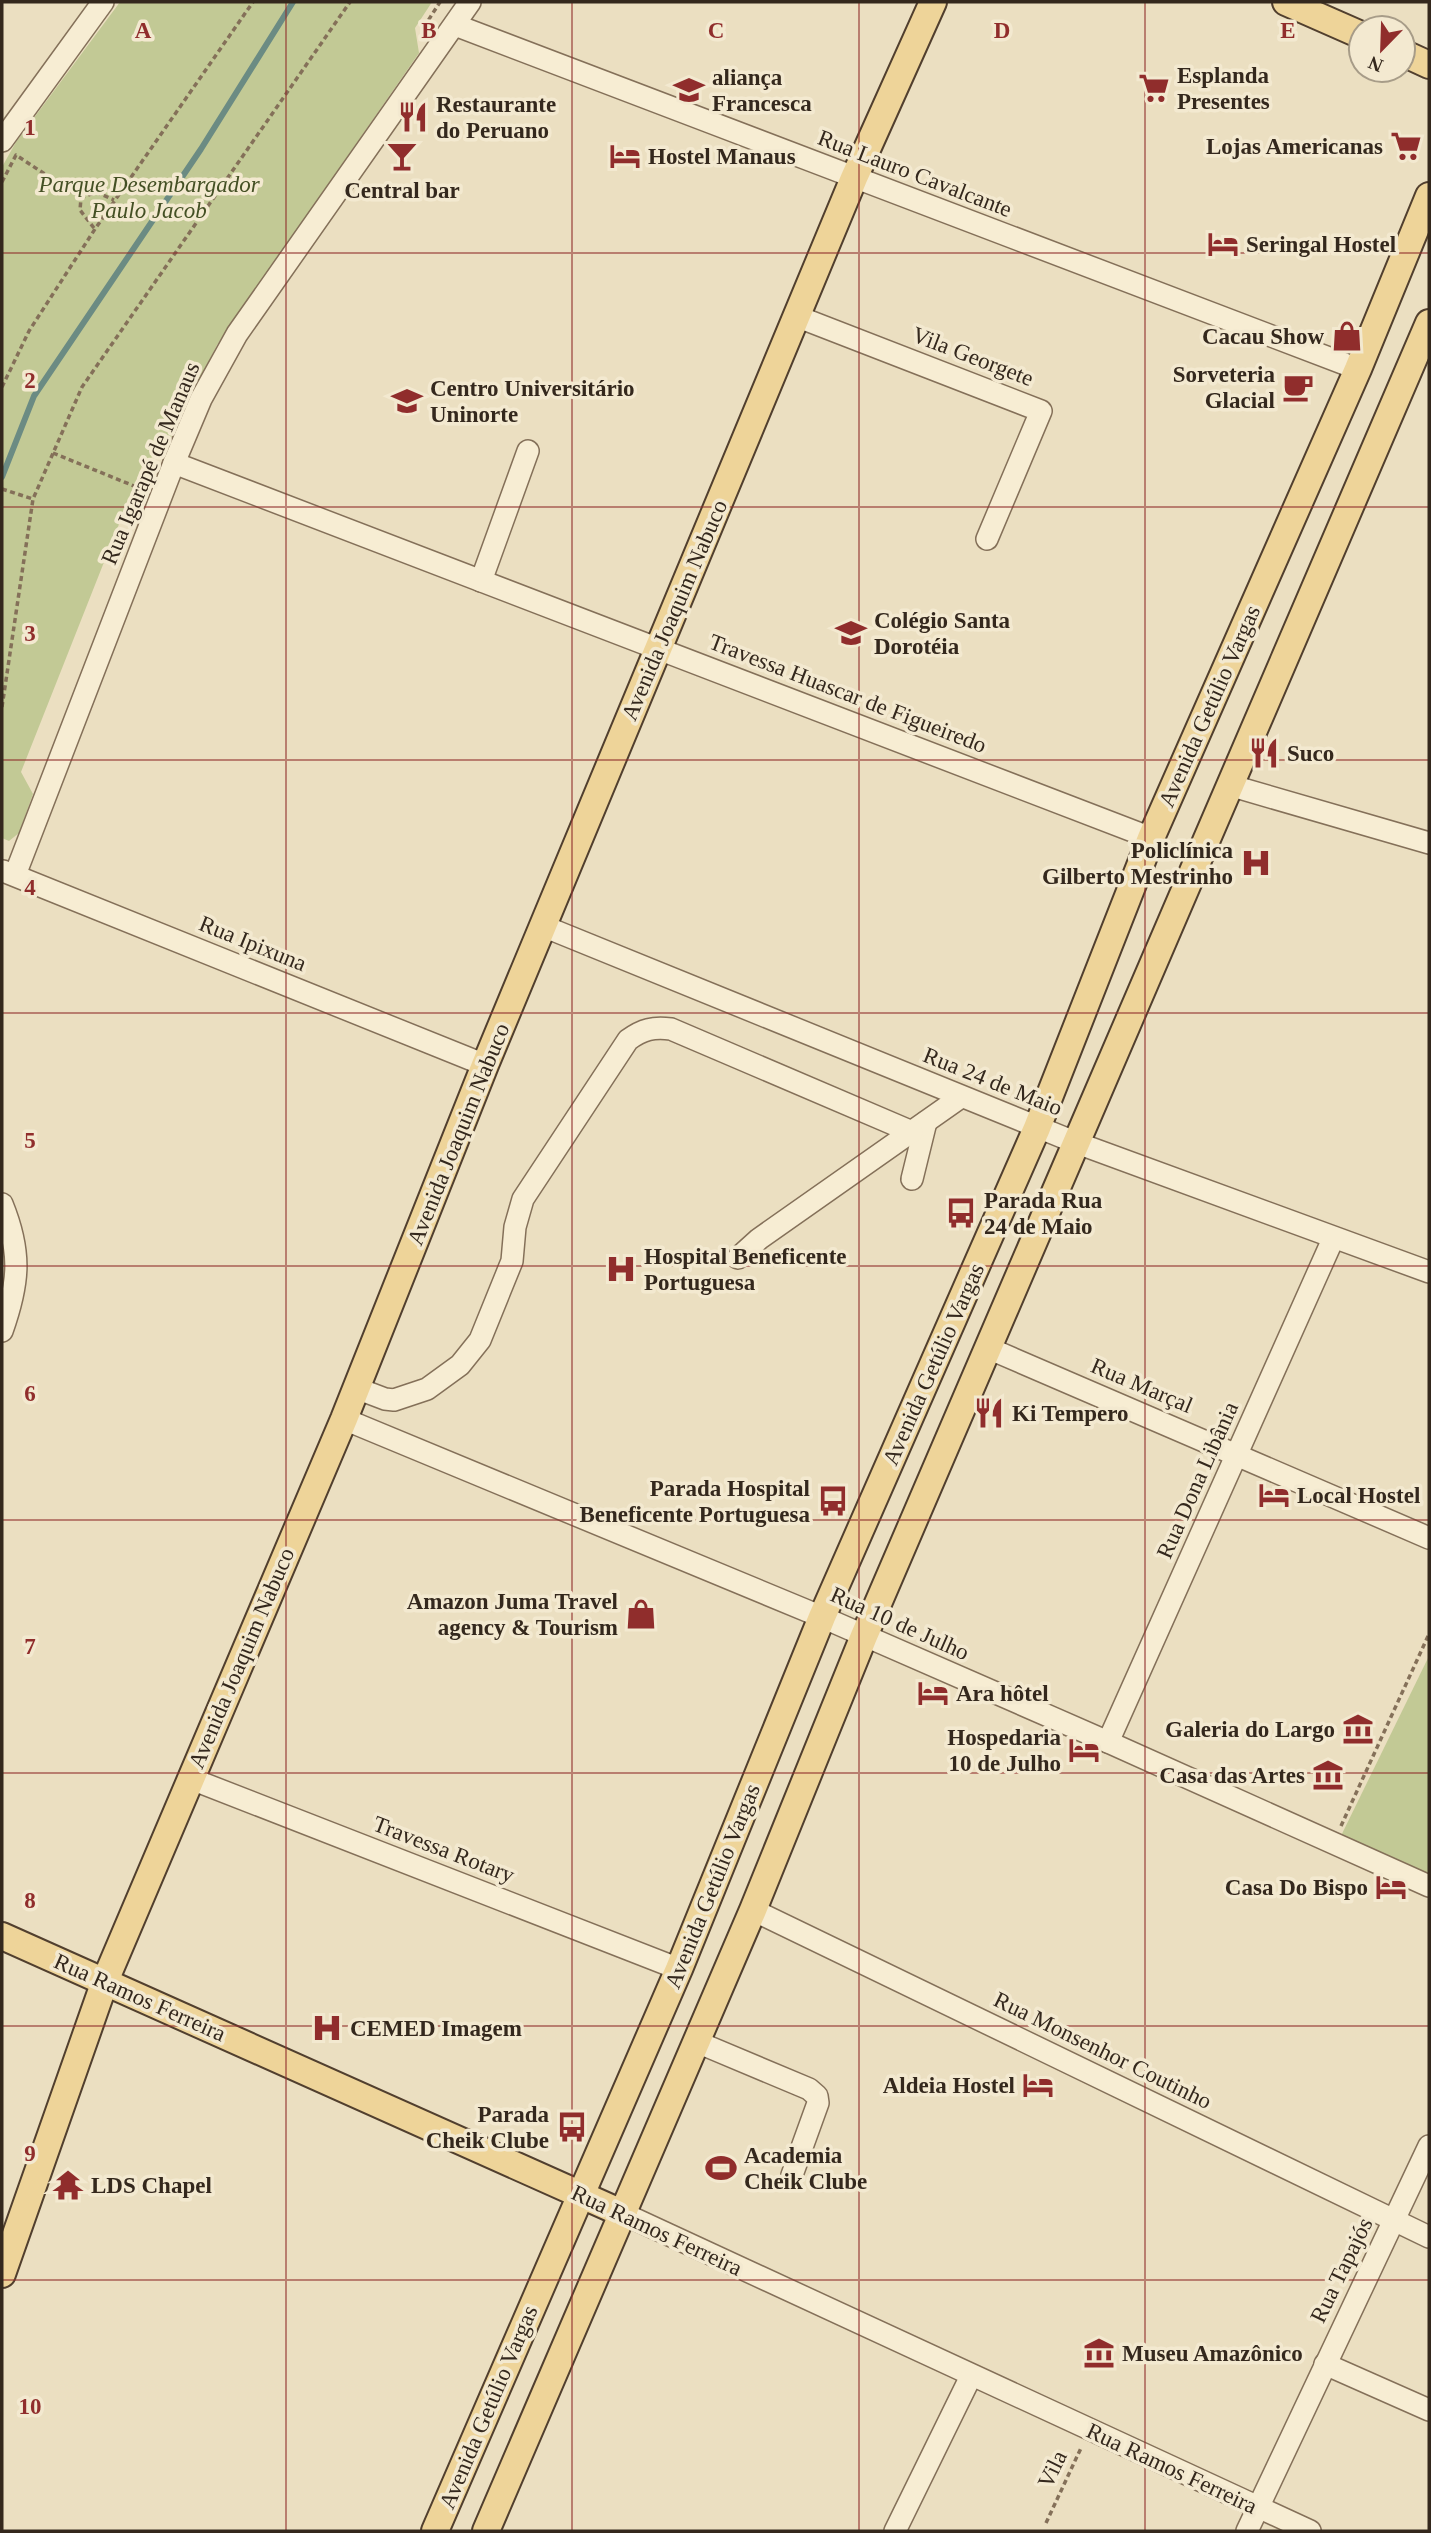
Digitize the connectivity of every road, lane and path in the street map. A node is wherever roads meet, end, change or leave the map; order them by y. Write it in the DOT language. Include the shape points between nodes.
graph roads {
  1 [pos="103,2"];
  2 [pos="253,2"];
  3 [pos="350,2"];
  4 [pos="470,2"];
  5 [pos="933,2"];
  6 [pos="1286,2"];
  7 [pos="455,25"];
  8 [pos="1347,29"];
  9 [pos="2,138"];
  10 [pos="853,178"];
  11 [pos="2,182"];
  12 [pos="1429,196"];
  13 [pos="81,198"];
  14 [pos="114,201"];
  15 [pos="95,229"];
  16 [pos="796,316"];
  17 [pos="1429,323"];
  18 [pos="1423,353"];
  19 [pos="1358,369"];
  20 [pos="2,387"];
  21 [pos="528,451"];
  22 [pos="53,453"];
  23 [pos="174,463"];
  24 [pos="2,489"];
  25 [pos="33,499"];
  26 [pos="987,538"];
  27 [pos="481,580"];
  28 [pos="658,648"];
  29 [pos="2,707"];
  30 [pos="1229,785"];
  31 [pos="1151,838"];
  32 [pos="1429,843"];
  33 [pos="8,872"];
  34 [pos="542,926"];
  35 [pos="485,1065"];
  36 [pos="961,1097"];
  37 [pos="919,1127"];
  38 [pos="1037,1128"];
  39 [pos="1077,1143"];
  40 [pos="912,1179"];
  41 [pos="2,1204"];
  42 [pos="1333,1238"];
  43 [pos="738,1258"];
  44 [pos="1429,1272"];
  45 [pos="2,1331"];
  46 [pos="988,1348"];
  47 [pos="356,1388"];
  48 [pos="344,1419"];
  49 [pos="1238,1454"];
  50 [pos="1429,1538"];
  51 [pos="822,1617"];
  52 [pos="1429,1634"];
  53 [pos="864,1636"];
  54 [pos="1108,1742"];
  55 [pos="189,1778"];
  56 [pos="1332,1843"];
  57 [pos="1429,1886"];
  58 [pos="753,1910"];
  59 [pos="2,1936"];
  60 [pos="679,1969"];
  61 [pos="104,1981"];
  62 [pos="697,2042"];
  63 [pos="1429,2146"];
  64 [pos="792,2175"];
  65 [pos="580,2193"];
  66 [pos="624,2214"];
  67 [pos="1395,2220"];
  68 [pos="1429,2237"];
  69 [pos="2,2274"];
  70 [pos="1325,2364"];
  71 [pos="971,2376"];
  72 [pos="1429,2410"];
  73 [pos="1090,2430"];
  74 [pos="1259,2508"];
  75 [pos="1046,2523"];
  76 [pos="435,2531"];
  77 [pos="486,2531"];
  78 [pos="894,2531"];
  79 [pos="1247,2531"];
  80 [pos="1310,2531"];
  1 -- 9 [label="street"];
  2 -- 14 [label="path"];
  3 -- 22 [label="path" via="82,387"];
  4 -- 7 [label="street, Rua Igarapé de Manaus"];
  5 -- 10 [label="main road, Avenida Joaquim Nabuco"];
  6 -- 8 [label="main road"];
  7 -- 10 [label="street, Rua Lauro Cavalcante"];
  7 -- 23 [label="street, Rua Igarapé de Manaus" via="237,334 201,399"];
  10 -- 16 [label="main road, Avenida Joaquim Nabuco"];
  10 -- 19 [label="street, Rua Lauro Cavalcante"];
  11 -- 13 [label="path" via="16,155"];
  12 -- 19 [label="main road, Avenida Getúlio Vargas"];
  13 -- 14 [label="path" via="96,192"];
  13 -- 15 [label="path" via="80,210"];
  14 -- 15 [label="path"];
  15 -- 20 [label="path" via="29,331"];
  16 -- 26 [label="street, Vila Georgete" via="1041,411"];
  16 -- 28 [label="main road, Avenida Joaquim Nabuco"];
  17 -- 18 [label="main road, Avenida Getúlio Vargas"];
  18 -- 30 [label="main road, Avenida Getúlio Vargas"];
  19 -- 31 [label="main road, Avenida Getúlio Vargas"];
  21 -- 27 [label="street"];
  22 -- 23 [label="path" via="139,488 148,465"];
  22 -- 25 [label="path"];
  23 -- 27 [label="street, Travessa Huascar de Figueiredo"];
  23 -- 33 [label="street, Rua Igarapé de Manaus"];
  24 -- 25 [label="path"];
  25 -- 29 [label="path"];
  27 -- 28 [label="street, Travessa Huascar de Figueiredo"];
  28 -- 31 [label="street, Travessa Huascar de Figueiredo"];
  28 -- 34 [label="main road, Avenida Joaquim Nabuco"];
  30 -- 32 [label="street"];
  30 -- 39 [label="main road, Avenida Getúlio Vargas"];
  31 -- 38 [label="main road, Avenida Getúlio Vargas"];
  33 -- 35 [label="street, Rua Ipixuna"];
  34 -- 35 [label="main road, Avenida Joaquim Nabuco"];
  34 -- 36 [label="street, Rua 24 de Maio"];
  35 -- 47 [label="main road, Avenida Joaquim Nabuco"];
  36 -- 37 [label="street"];
  36 -- 38 [label="street, Rua 24 de Maio"];
  37 -- 40 [label="street"];
  37 -- 43 [label="street"];
  37 -- 47 [label="street" via="671,1029 641,1031 628,1041 523,1199 513,1261 480,1340 460,1365 428,1389 394,1400"];
  38 -- 39 [label="street, Rua 24 de Maio"];
  38 -- 51 [label="main road, Avenida Getúlio Vargas"];
  39 -- 42 [label="street, Rua 24 de Maio"];
  39 -- 46 [label="main road, Avenida Getúlio Vargas"];
  41 -- 45 [label="street" via="15,1244 17,1270"];
  42 -- 44 [label="street, Rua 24 de Maio"];
  42 -- 49 [label="street, Rua Dona Libânia"];
  46 -- 49 [label="street, Rua Marçal"];
  46 -- 53 [label="main road, Avenida Getúlio Vargas"];
  47 -- 48 [label="main road, Avenida Joaquim Nabuco"];
  48 -- 51 [label="street, Rua 10 de Julho"];
  48 -- 55 [label="main road, Avenida Joaquim Nabuco"];
  49 -- 50 [label="street, Rua Marçal"];
  49 -- 54 [label="street, Rua Dona Libânia"];
  51 -- 53 [label="street, Rua 10 de Julho"];
  51 -- 60 [label="main road, Avenida Getúlio Vargas"];
  52 -- 56 [label="path"];
  53 -- 54 [label="street, Rua 10 de Julho"];
  53 -- 58 [label="main road, Avenida Getúlio Vargas"];
  54 -- 56 [label="street, Rua 10 de Julho"];
  55 -- 60 [label="street, Travessa Rotary"];
  55 -- 61 [label="main road, Avenida Joaquim Nabuco"];
  56 -- 57 [label="street, Rua 10 de Julho"];
  58 -- 62 [label="main road, Avenida Getúlio Vargas"];
  58 -- 67 [label="street, Rua Monsenhor Coutinho"];
  59 -- 61 [label="main road, Rua Ramos Ferreira"];
  60 -- 65 [label="main road, Avenida Getúlio Vargas"];
  61 -- 65 [label="main road, Rua Ramos Ferreira"];
  61 -- 69 [label="main road, Avenida Joaquim Nabuco"];
  62 -- 64 [label="street" via="817,2096"];
  62 -- 66 [label="main road, Avenida Getúlio Vargas"];
  63 -- 67 [label="street, Rua Tapajós"];
  65 -- 66 [label="main road, Rua Ramos Ferreira"];
  65 -- 76 [label="main road, Avenida Getúlio Vargas"];
  66 -- 71 [label="street, Rua Ramos Ferreira"];
  66 -- 77 [label="main road, Avenida Getúlio Vargas"];
  67 -- 68 [label="street, Rua Monsenhor Coutinho"];
  67 -- 70 [label="street, Rua Tapajós"];
  70 -- 72 [label="street"];
  70 -- 74 [label="street, Rua Tapajós"];
  71 -- 73 [label="street, Rua Ramos Ferreira"];
  71 -- 78 [label="street"];
  73 -- 74 [label="street, Rua Ramos Ferreira"];
  73 -- 75 [label="path, Vila"];
  74 -- 79 [label="street, Rua Tapajós"];
  74 -- 80 [label="street, Rua Ramos Ferreira"];
}
